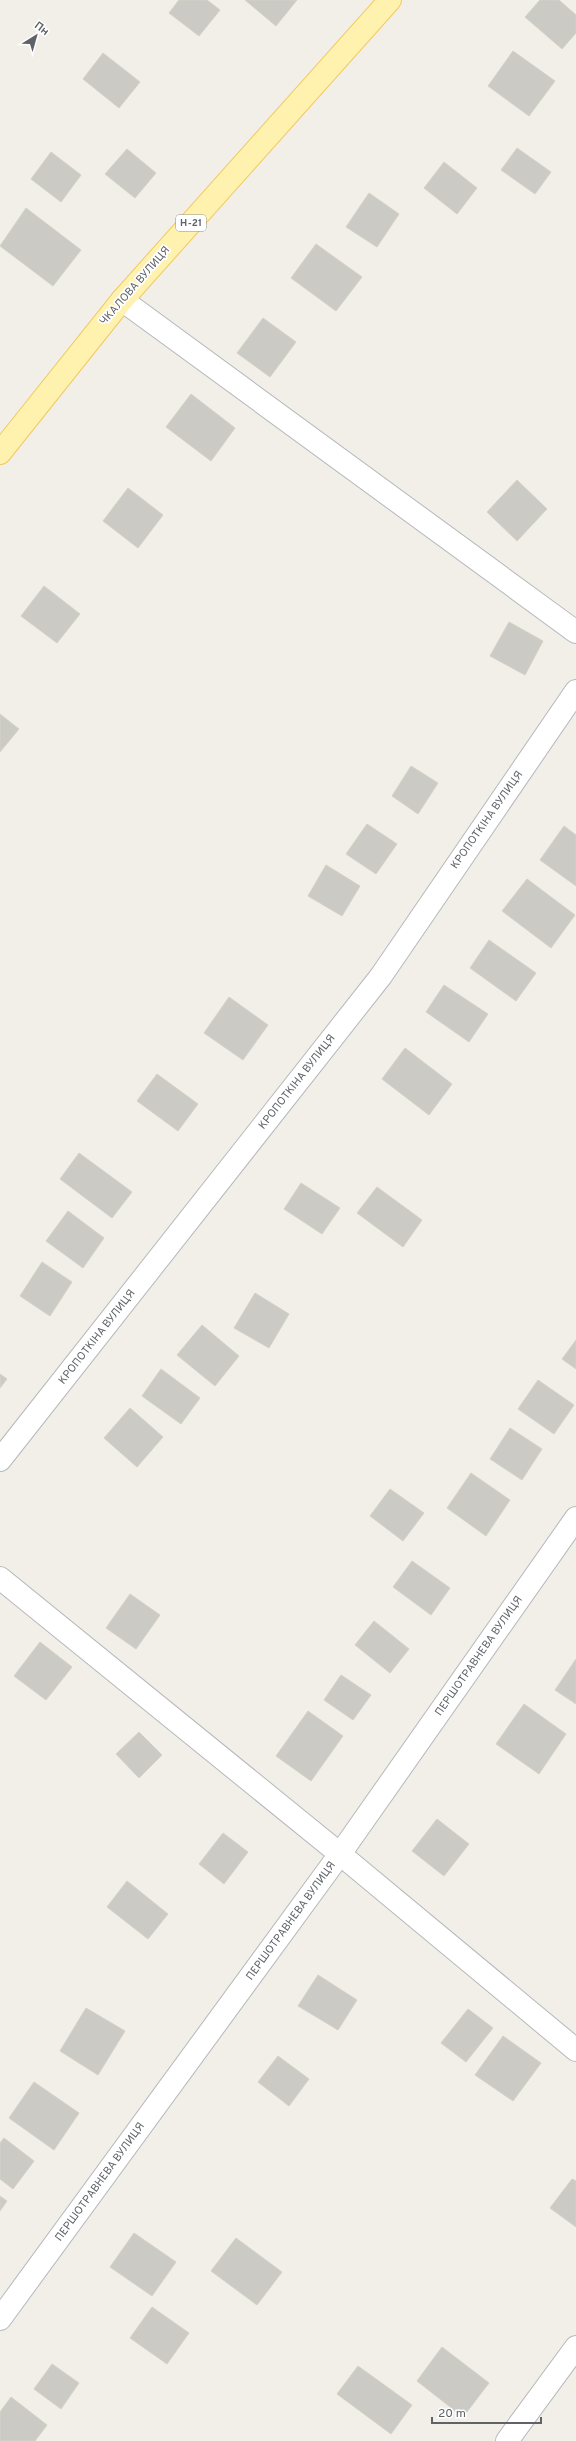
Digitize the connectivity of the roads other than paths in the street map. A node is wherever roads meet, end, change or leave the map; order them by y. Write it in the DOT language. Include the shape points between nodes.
graph roads {
  1 [pos="390,0"];
  2 [pos="122,300"];
  3 [pos="0,453"];
  4 [pos="576,632"];
  5 [pos="576,691"];
  6 [pos="0,1460"];
  7 [pos="576,1518"];
  8 [pos="0,1578"];
  9 [pos="340,1854"];
  10 [pos="576,2050"];
  11 [pos="0,2319"];
  12 [pos="576,2347"];
  13 [pos="507,2441"];
  1 -- 2 [label="main road, ЧКАЛОВА ВУЛИЦЯ / Н-21"];
  2 -- 3 [label="main road, ЧКАЛОВА ВУЛИЦЯ / Н-21"];
  2 -- 4 [label="street"];
  5 -- 6 [label="street, КРОПОТКІНА ВУЛИЦЯ" via="381,976"];
  7 -- 9 [label="street, ПЕРШОТРАВНЕВА ВУЛИЦЯ"];
  8 -- 9 [label="street"];
  9 -- 10 [label="street"];
  9 -- 11 [label="street, ПЕРШОТРАВНЕВА ВУЛИЦЯ"];
  12 -- 13 [label="street"];
}
